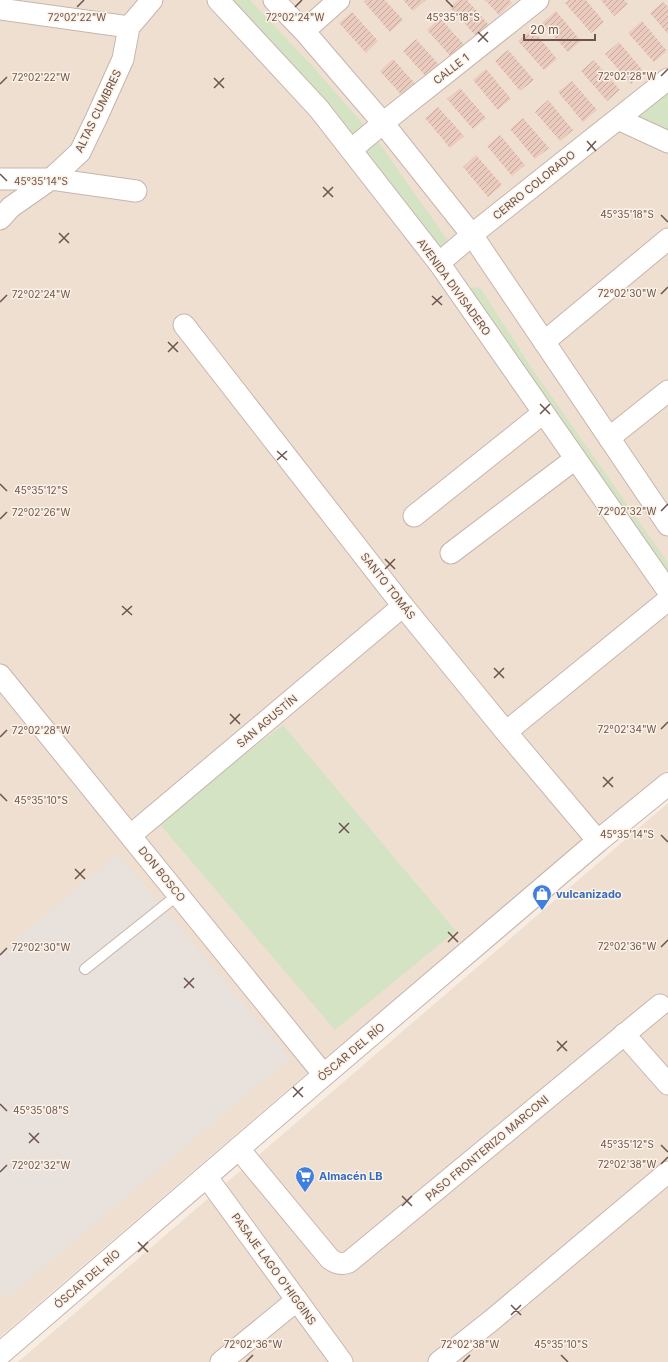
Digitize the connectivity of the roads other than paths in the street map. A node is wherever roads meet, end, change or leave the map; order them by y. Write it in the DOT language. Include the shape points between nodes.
graph roads {
  1 [pos="152,0"];
  2 [pos="218,0"];
  3 [pos="274,0"];
  4 [pos="340,0"];
  5 [pos="538,0"];
  6 [pos="0,9"];
  7 [pos="130,27"];
  8 [pos="304,31"];
  9 [pos="668,79"];
  10 [pos="618,119"];
  11 [pos="383,123"];
  12 [pos="668,142"];
  13 [pos="351,150"];
  14 [pos="0,179"];
  15 [pos="51,179"];
  16 [pos="136,191"];
  17 [pos="0,218"];
  18 [pos="472,235"];
  19 [pos="668,239"];
  20 [pos="439,264"];
  21 [pos="184,325"];
  22 [pos="544,342"];
  23 [pos="668,391"];
  24 [pos="543,413"];
  25 [pos="609,438"];
  26 [pos="576,459"];
  27 [pos="414,516"];
  28 [pos="668,525"];
  29 [pos="451,553"];
  30 [pos="668,591"];
  31 [pos="668,600"];
  32 [pos="403,606"];
  33 [pos="0,674"];
  34 [pos="506,732"];
  35 [pos="668,784"];
  36 [pos="131,835"];
  37 [pos="598,841"];
  38 [pos="179,894"];
  39 [pos="85,969"];
  40 [pos="660,1006"];
  41 [pos="624,1034"];
  42 [pos="324,1075"];
  43 [pos="668,1084"];
  44 [pos="238,1148"];
  45 [pos="668,1172"];
  46 [pos="206,1176"];
  47 [pos="297,1300"];
  48 [pos="3,1354"];
  49 [pos="221,1362"];
  50 [pos="342,1362"];
  51 [pos="439,1362"];
  1 -- 7 [label="street, ALTAS CUMBRES"];
  2 -- 13 [label="street, AVENIDA DIVISADERO" via="319,108"];
  3 -- 8 [label="street"];
  4 -- 8 [label="street"];
  5 -- 11 [label="street, CALLE 1"];
  6 -- 7 [label="street"];
  7 -- 15 [label="street, ALTAS CUMBRES" via="123,59 80,152"];
  8 -- 11 [label="street"];
  9 -- 10 [label="street, CERRO COLORADO"];
  10 -- 12 [label="street"];
  10 -- 18 [label="street, CERRO COLORADO"];
  11 -- 13 [label="street, CALLE 1"];
  11 -- 18 [label="street"];
  13 -- 20 [label="street, AVENIDA DIVISADERO"];
  14 -- 15 [label="street"];
  15 -- 16 [label="street"];
  15 -- 17 [label="street, ALTAS CUMBRES" via="11,207"];
  18 -- 20 [label="street, CERRO COLORADO"];
  18 -- 22 [label="street"];
  19 -- 22 [label="street"];
  20 -- 24 [label="street, AVENIDA DIVISADERO"];
  21 -- 32 [label="street, SANTO TOMÁS"];
  22 -- 25 [label="street"];
  23 -- 25 [label="street"];
  24 -- 26 [label="street, AVENIDA DIVISADERO"];
  24 -- 27 [label="street"];
  25 -- 28 [label="street"];
  26 -- 29 [label="street"];
  26 -- 30 [label="street, AVENIDA DIVISADERO"];
  31 -- 34 [label="street"];
  32 -- 34 [label="street, SANTO TOMÁS"];
  32 -- 36 [label="street, SAN AGUSTÍN"];
  33 -- 36 [label="street, DON BOSCO"];
  34 -- 37 [label="street, SANTO TOMÁS"];
  35 -- 37 [label="street, ÓSCAR DEL RÍO"];
  36 -- 38 [label="street, DON BOSCO"];
  37 -- 42 [label="street, ÓSCAR DEL RÍO"];
  38 -- 39 [label="lane"];
  38 -- 42 [label="street, DON BOSCO"];
  40 -- 41 [label="street, PASO FRONTERIZO MARCONI"];
  41 -- 43 [label="street"];
  41 -- 44 [label="street, PASO FRONTERIZO MARCONI" via="345,1264 334,1262 330,1258"];
  42 -- 44 [label="street, ÓSCAR DEL RÍO"];
  44 -- 46 [label="street, ÓSCAR DEL RÍO"];
  45 -- 51 [label="street"];
  46 -- 47 [label="street, PASAJE LAGO O'HIGGINS"];
  46 -- 48 [label="street, ÓSCAR DEL RÍO"];
  47 -- 49 [label="street"];
  47 -- 50 [label="street, PASAJE LAGO O'HIGGINS"];
}
